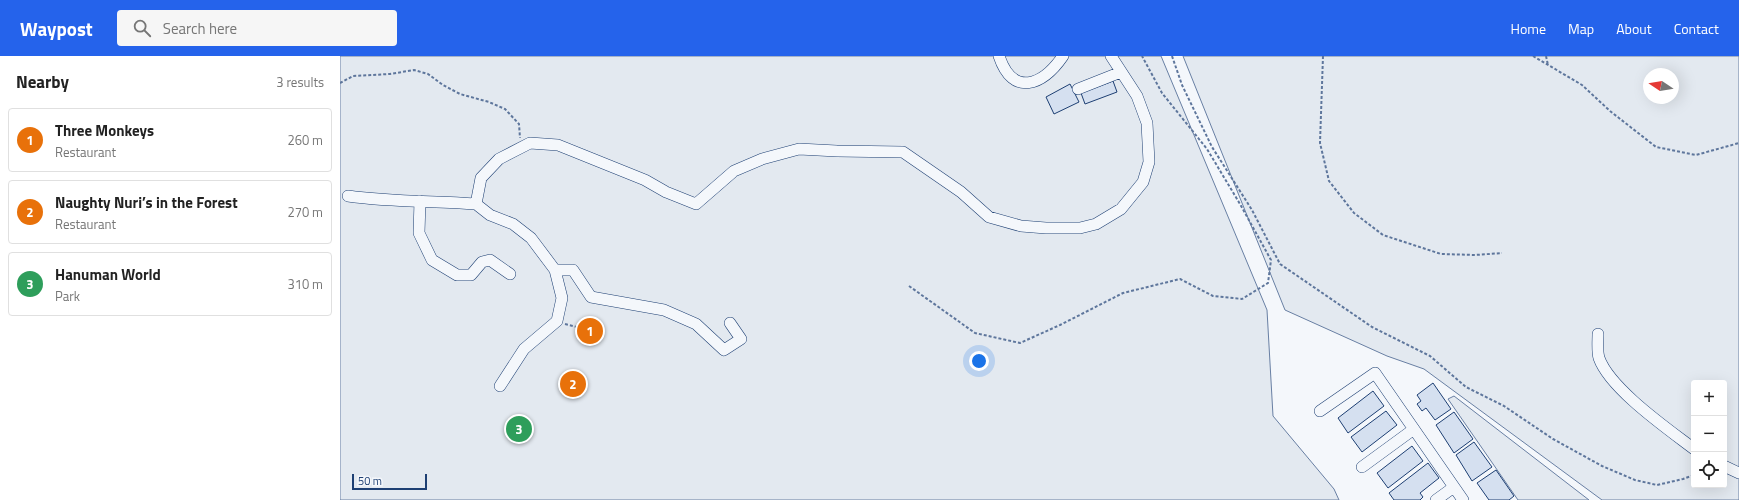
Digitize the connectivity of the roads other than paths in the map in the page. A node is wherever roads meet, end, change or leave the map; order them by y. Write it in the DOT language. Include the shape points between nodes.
graph roads {
  1 [pos="999,56"];
  2 [pos="1063,56"];
  3 [pos="1111,56"];
  4 [pos="1121,72"];
  5 [pos="1078,89"];
  6 [pos="348,196"];
  7 [pos="420,201"];
  8 [pos="476,204"];
  9 [pos="555,270"];
  10 [pos="510,274"];
  11 [pos="730,323"];
  12 [pos="1598,334"];
  13 [pos="500,386"];
  14 [pos="1320,411"];
  15 [pos="1414,429"];
  16 [pos="1691,447"];
  17 [pos="1362,467"];
  18 [pos="1727,467"];
  19 [pos="1739,473"];
  20 [pos="1454,487"];
  21 [pos="1436,500"];
  22 [pos="1463,500"];
  1 -- 2 [label="street" via="1009,76 1018,81 1033,83 1048,74"];
  3 -- 4 [label="street"];
  4 -- 5 [label="street"];
  4 -- 8 [label="street" via="1137,96 1147,123 1149,162 1143,182 1121,209 1096,224 1080,228 1021,226 989,217 961,192 904,152 799,149 762,159 734,172 696,204 645,180 558,145 530,143 499,159 482,178"];
  6 -- 7 [label="street"];
  7 -- 8 [label="street"];
  7 -- 10 [label="street" via="420,233 432,260 457,275 471,275 482,262 490,260"];
  8 -- 9 [label="street" via="490,215 513,224 531,238"];
  9 -- 11 [label="street" via="574,270 591,297 664,310 696,324 724,350 740,339"];
  9 -- 13 [label="street" via="562,298 556,321 524,349"];
  12 -- 16 [label="street" via="1599,358 1609,376 1638,404"];
  14 -- 15 [label="street" via="1375,373"];
  15 -- 17 [label="street"];
  15 -- 20 [label="street"];
  18 -- 19 [label="street"];
  20 -- 21 [label="street"];
  20 -- 22 [label="street"];
}
